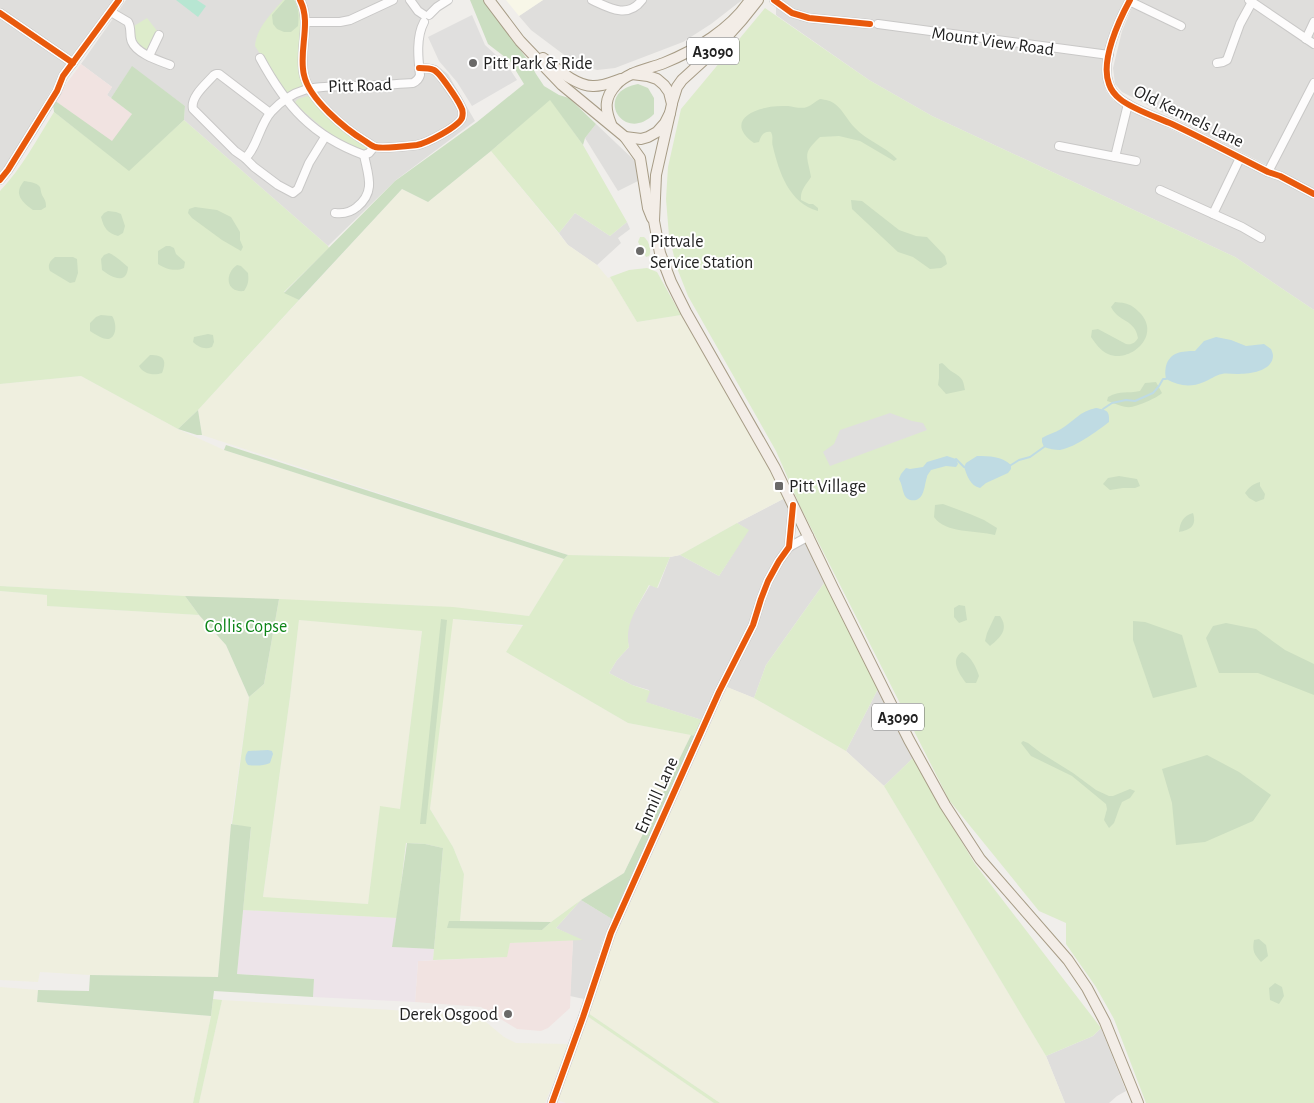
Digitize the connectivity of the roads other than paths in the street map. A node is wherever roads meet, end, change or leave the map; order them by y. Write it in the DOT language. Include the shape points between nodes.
graph roads {
  1 [pos="120,0"];
  2 [pos="300,0"];
  3 [pos="393,0"];
  4 [pos="410,0"];
  5 [pos="448,0"];
  6 [pos="489,0"];
  7 [pos="592,0"];
  8 [pos="642,0"];
  9 [pos="758,0"];
  10 [pos="774,0"];
  11 [pos="1130,1"];
  12 [pos="1251,1"];
  13 [pos="749,2"];
  14 [pos="784,4"];
  15 [pos="111,12"];
  16 [pos="0,13"];
  17 [pos="426,17"];
  18 [pos="305,22"];
  19 [pos="1314,22"];
  20 [pos="1181,26"];
  21 [pos="511,28"];
  22 [pos="159,35"];
  23 [pos="1306,39"];
  24 [pos="1314,44"];
  25 [pos="1109,55"];
  26 [pos="149,56"];
  27 [pos="260,58"];
  28 [pos="1227,60"];
  29 [pos="73,63"];
  30 [pos="1217,63"];
  31 [pos="170,66"];
  32 [pos="419,68"];
  33 [pos="1232,68"];
  34 [pos="628,76"];
  35 [pos="1314,83"];
  36 [pos="309,88"];
  37 [pos="285,99"];
  38 [pos="1128,104"];
  39 [pos="671,109"];
  40 [pos="270,113"];
  41 [pos="611,125"];
  42 [pos="325,136"];
  43 [pos="625,137"];
  44 [pos="1059,146"];
  45 [pos="374,147"];
  46 [pos="364,155"];
  47 [pos="1115,157"];
  48 [pos="246,158"];
  49 [pos="1240,158"];
  50 [pos="1136,161"];
  51 [pos="1268,172"];
  52 [pos="0,180"];
  53 [pos="1160,190"];
  54 [pos="1314,194"];
  55 [pos="334,213"];
  56 [pos="1213,214"];
  57 [pos="654,221"];
  58 [pos="1261,238"];
  59 [pos="794,505"];
  60 [pos="809,536"];
  61 [pos="789,547"];
  62 [pos="552,1103"];
  63 [pos="1138,1103"];
  1 -- 15 [label="street"];
  2 -- 18 [label="street"];
  3 -- 18 [label="street" via="350,20"];
  4 -- 17 [label="street"];
  5 -- 17 [label="street"];
  6 -- 21 [label="main road"];
  7 -- 8 [label="street" via="616,10 630,9"];
  9 -- 39 [label="main road, A3090" via="716,49 677,86"];
  10 -- 14 [label="street, Mount View Road"];
  11 -- 20 [label="street"];
  11 -- 25 [label="street, Old Kennels Lane" via="1119,20"];
  12 -- 23 [label="street"];
  12 -- 28 [label="street"];
  13 -- 34 [label="main road, A3090" via="722,29 697,47"];
  14 -- 25 [label="street, Mount View Road" via="792,12 809,18"];
  15 -- 26 [label="street" via="128,22 131,41"];
  15 -- 29 [label="street"];
  16 -- 29 [label="street"];
  17 -- 32 [label="street" via="420,29"];
  18 -- 36 [label="street" via="302,65"];
  19 -- 23 [label="street"];
  21 -- 34 [label="main road" via="535,52 580,83 596,86"];
  21 -- 41 [label="main road" via="562,85"];
  22 -- 26 [label="street"];
  23 -- 24 [label="street"];
  25 -- 38 [label="street, Old Kennels Lane" via="1106,67 1108,83 1115,94"];
  26 -- 31 [label="street"];
  27 -- 37 [label="street"];
  28 -- 30 [label="street"];
  28 -- 33 [label="street"];
  29 -- 52 [label="street"];
  32 -- 36 [label="street, Pitt Road" via="419,78 413,83"];
  32 -- 45 [label="street" via="434,70 440,76 463,115 450,130 419,145"];
  34 -- 39 [label="main road" via="657,79 669,92"];
  34 -- 41 [label="main road" via="616,85 608,98 607,114"];
  35 -- 51 [label="street"];
  36 -- 37 [label="street, Pitt Road"];
  36 -- 45 [label="street" via="334,117"];
  37 -- 40 [label="street, Pitt Road"];
  37 -- 42 [label="street" via="295,112"];
  38 -- 47 [label="street"];
  38 -- 49 [label="street, Old Kennels Lane"];
  39 -- 43 [label="main road" via="657,132 641,139"];
  39 -- 57 [label="main road, A3090" via="656,175"];
  40 -- 48 [label="street, Pitt Road"];
  40 -- 48 [label="street" via="219,74 214,75 194,99 194,109"];
  41 -- 43 [label="main road"];
  42 -- 46 [label="street"];
  42 -- 48 [label="street" via="293,193 278,185"];
  43 -- 57 [label="main road, A3090" via="640,158 648,208"];
  44 -- 47 [label="street"];
  45 -- 46 [label="street"];
  46 -- 55 [label="street" via="369,193 356,208 343,214"];
  47 -- 50 [label="street"];
  49 -- 51 [label="street, Old Kennels Lane"];
  49 -- 56 [label="street"];
  51 -- 54 [label="street, Old Kennels Lane"];
  53 -- 56 [label="street"];
  56 -- 58 [label="street"];
  57 -- 59 [label="main road, A3090" via="660,253 671,282"];
  59 -- 60 [label="main road, A3090"];
  59 -- 61 [label="street, Enmill Lane"];
  60 -- 61 [label="street"];
  60 -- 63 [label="main road, A3090" via="945,805 980,859 1068,960 1087,988 1105,1022"];
  61 -- 62 [label="street, Enmill Lane" via="768,580 753,625 719,692 611,933"];
}
